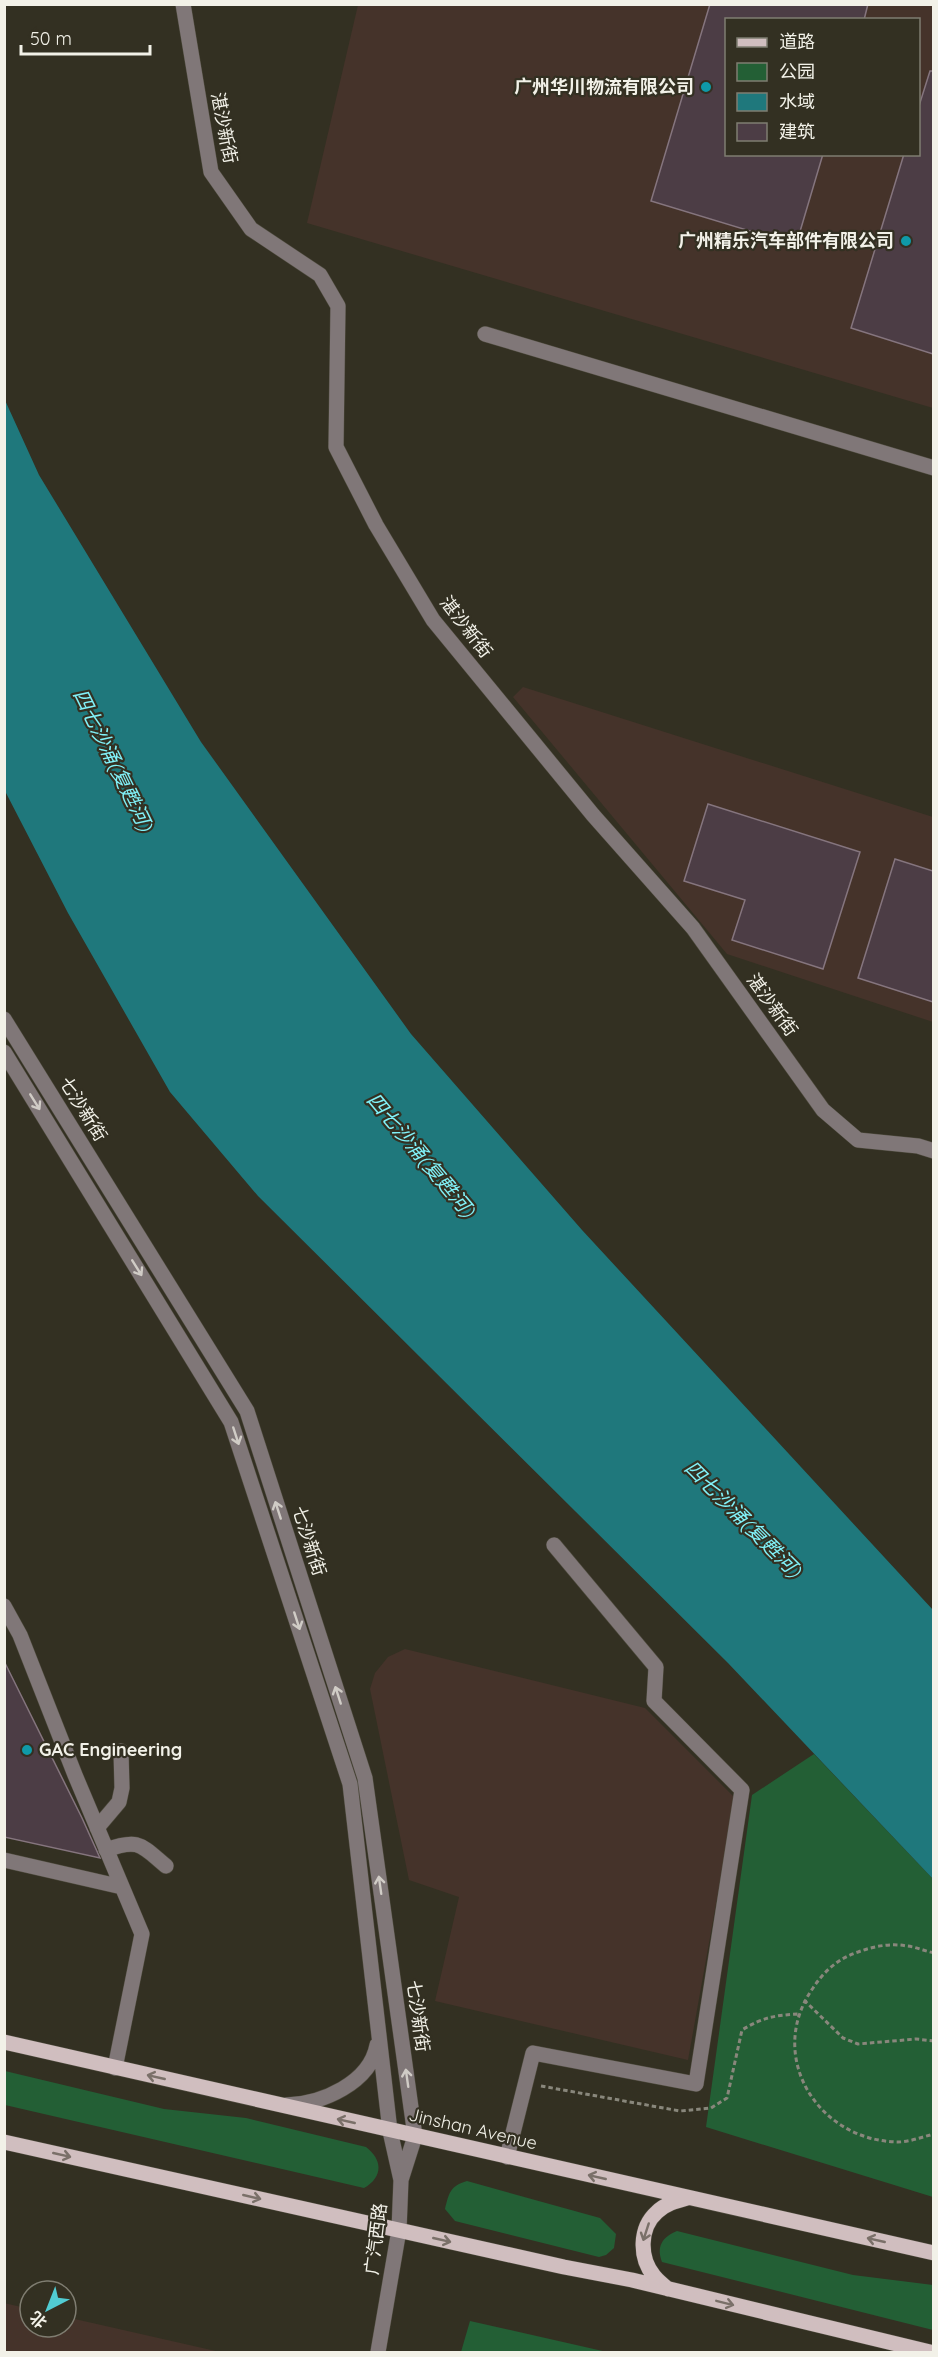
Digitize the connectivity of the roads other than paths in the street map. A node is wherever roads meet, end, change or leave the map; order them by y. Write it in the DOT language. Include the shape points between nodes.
graph roads {
  1 [pos="183,4"];
  2 [pos="485,334"];
  3 [pos="933,468"];
  4 [pos="4,1019"];
  5 [pos="4,1052"];
  6 [pos="933,1151"];
  7 [pos="554,1545"];
  8 [pos="4,1606"];
  9 [pos="4,1628"];
  10 [pos="20,1635"];
  11 [pos="121,1751"];
  12 [pos="97,1828"];
  13 [pos="106,1850"];
  14 [pos="4,1860"];
  15 [pos="166,1866"];
  16 [pos="122,1887"];
  17 [pos="379,2036"];
  18 [pos="4,2042"];
  19 [pos="116,2068"];
  20 [pos="275,2105"];
  21 [pos="390,2131"];
  22 [pos="415,2136"];
  23 [pos="4,2142"];
  24 [pos="507,2157"];
  25 [pos="401,2180"];
  26 [pos="689,2198"];
  27 [pos="399,2230"];
  28 [pos="933,2253"];
  29 [pos="668,2289"];
  30 [pos="378,2352"];
  31 [pos="930,2352"];
  1 -- 6 [label="street, 湛沙新街" via="211,172 251,229 320,275 339,306 336,447 376,525 433,620 593,815 693,928 823,1110 858,1140"];
  2 -- 3 [label="street"];
  22 -- 4 [label="street, 七沙新街, one-way" via="365,1778 246,1411"];
  5 -- 17 [label="street, 七沙新街, one-way" via="231,1422 350,1784"];
  7 -- 24 [label="street" via="656,1667 654,1701 742,1790 696,2084 533,2053"];
  8 -- 10 [label="street"];
  9 -- 10 [label="street"];
  10 -- 12 [label="street"];
  11 -- 12 [label="street" via="119,1802"];
  12 -- 13 [label="street"];
  13 -- 15 [label="street" via="126,1843 143,1845"];
  13 -- 16 [label="street"];
  14 -- 16 [label="street"];
  16 -- 19 [label="street" via="142,1934"];
  17 -- 20 [label="street" via="375,2057 363,2074 343,2089 320,2099"];
  17 -- 21 [label="street, 七沙新街"];
  18 -- 19 [label="main road, Jinshan Avenue"];
  20 -- 19 [label="main road, Jinshan Avenue, one-way"];
  21 -- 20 [label="main road, Jinshan Avenue, one-way"];
  21 -- 22 [label="main road, Jinshan Avenue"];
  21 -- 25 [label="street, 广汽西路"];
  22 -- 24 [label="main road, Jinshan Avenue"];
  22 -- 25 [label="street"];
  23 -- 27 [label="main road, one-way"];
  26 -- 24 [label="main road, Jinshan Avenue, one-way"];
  25 -- 27 [label="street, 广汽西路"];
  28 -- 26 [label="main road, Jinshan Avenue, one-way"];
  26 -- 29 [label="main road, one-way" via="671,2202 646,2226 642,2244 645,2261"];
  27 -- 29 [label="main road, one-way"];
  27 -- 30 [label="street, 广汽西路"];
  29 -- 31 [label="main road, one-way"];
}
